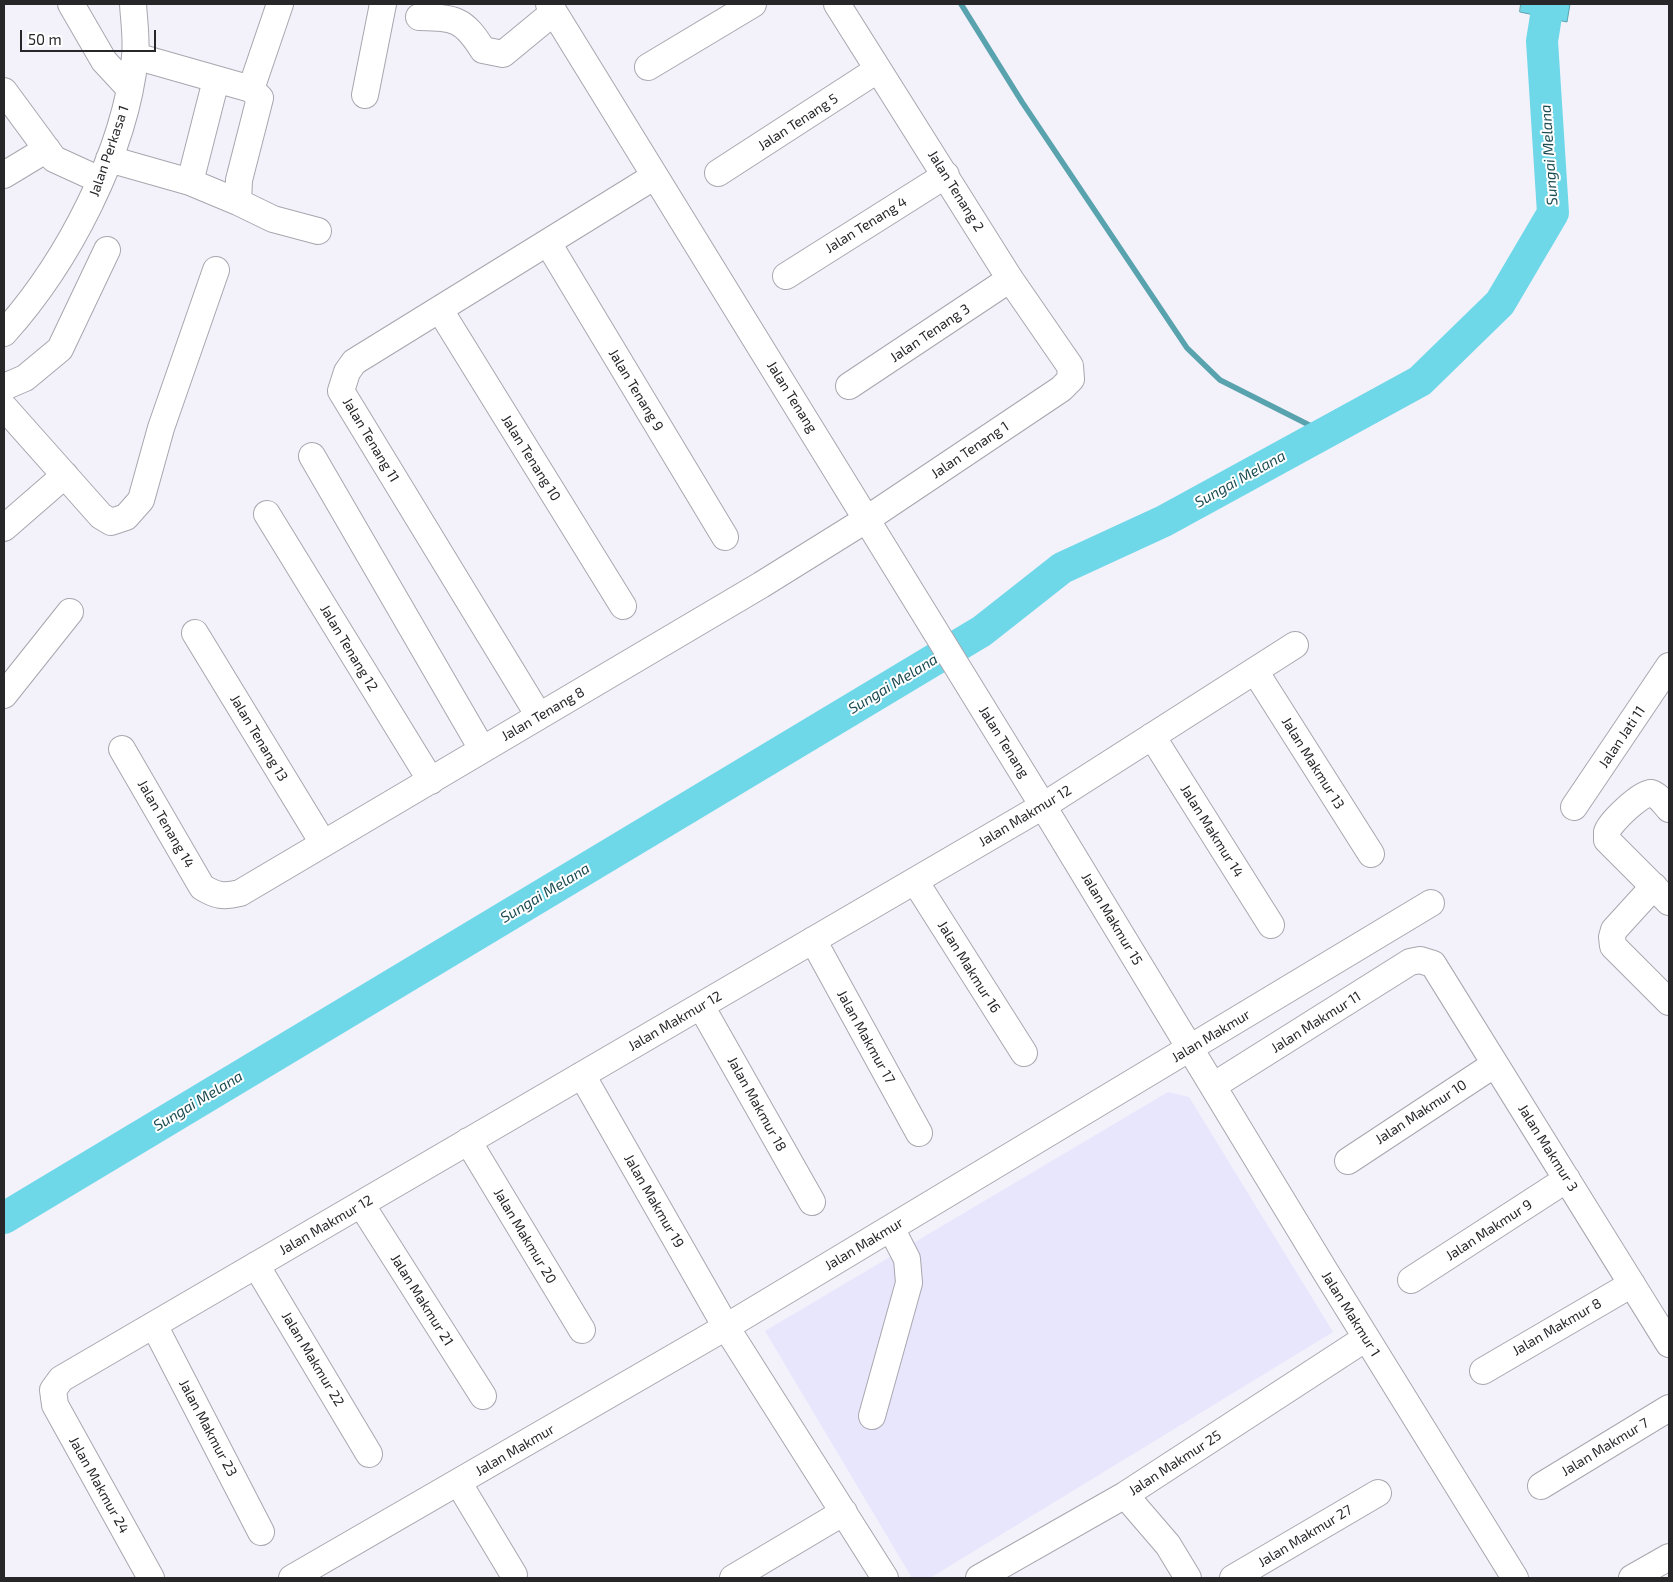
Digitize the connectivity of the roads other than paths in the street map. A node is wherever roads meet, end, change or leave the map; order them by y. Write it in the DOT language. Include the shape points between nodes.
graph roads {
  1 [pos="72,4"];
  2 [pos="133,4"];
  3 [pos="280,4"];
  4 [pos="383,4"];
  5 [pos="753,4"];
  6 [pos="837,4"];
  7 [pos="552,8"];
  8 [pos="419,17"];
  9 [pos="135,56"];
  10 [pos="648,67"];
  11 [pos="877,70"];
  12 [pos="216,80"];
  13 [pos="251,89"];
  14 [pos="130,90"];
  15 [pos="4,91"];
  16 [pos="365,95"];
  17 [pos="47,149"];
  18 [pos="104,169"];
  19 [pos="718,173"];
  20 [pos="4,175"];
  21 [pos="946,175"];
  22 [pos="655,176"];
  23 [pos="190,182"];
  24 [pos="238,202"];
  25 [pos="318,231"];
  26 [pos="548,243"];
  27 [pos="106,250"];
  28 [pos="216,270"];
  29 [pos="786,276"];
  30 [pos="1010,279"];
  31 [pos="440,310"];
  32 [pos="4,334"];
  33 [pos="1070,379"];
  34 [pos="849,386"];
  35 [pos="4,387"];
  36 [pos="4,407"];
  37 [pos="312,456"];
  38 [pos="65,475"];
  39 [pos="267,514"];
  40 [pos="4,528"];
  41 [pos="873,528"];
  42 [pos="725,537"];
  43 [pos="623,606"];
  44 [pos="70,612"];
  45 [pos="195,633"];
  46 [pos="1295,645"];
  47 [pos="1669,666"];
  48 [pos="1255,671"];
  49 [pos="4,695"];
  50 [pos="539,716"];
  51 [pos="1152,736"];
  52 [pos="122,749"];
  53 [pos="482,749"];
  54 [pos="431,781"];
  55 [pos="1039,798"];
  56 [pos="1574,807"];
  57 [pos="1669,809"];
  58 [pos="323,843"];
  59 [pos="1371,854"];
  60 [pos="915,881"];
  61 [pos="214,894"];
  62 [pos="1662,894"];
  63 [pos="1431,903"];
  64 [pos="1271,925"];
  65 [pos="813,940"];
  66 [pos="1420,960"];
  67 [pos="1669,1002"];
  68 [pos="701,1006"];
  69 [pos="1189,1048"];
  70 [pos="1024,1052"];
  71 [pos="1495,1064"];
  72 [pos="582,1075"];
  73 [pos="1213,1086"];
  74 [pos="919,1133"];
  75 [pos="468,1142"];
  76 [pos="1348,1161"];
  77 [pos="1567,1179"];
  78 [pos="812,1202"];
  79 [pos="361,1204"];
  80 [pos="890,1228"];
  81 [pos="256,1265"];
  82 [pos="1410,1280"];
  83 [pos="1632,1284"];
  84 [pos="154,1325"];
  85 [pos="726,1327"];
  86 [pos="582,1330"];
  87 [pos="1366,1338"];
  88 [pos="1669,1344"];
  89 [pos="1483,1371"];
  90 [pos="53,1390"];
  91 [pos="483,1396"];
  92 [pos="1669,1408"];
  93 [pos="872,1416"];
  94 [pos="370,1454"];
  95 [pos="458,1482"];
  96 [pos="1541,1486"];
  97 [pos="1378,1493"];
  98 [pos="1125,1495"];
  99 [pos="844,1512"];
  100 [pos="261,1532"];
  101 [pos="1669,1557"];
  102 [pos="321,1571"];
  103 [pos="514,1575"];
  104 [pos="151,1578"];
  105 [pos="292,1578"];
  106 [pos="733,1578"];
  107 [pos="885,1578"];
  108 [pos="979,1578"];
  109 [pos="1188,1578"];
  110 [pos="1233,1578"];
  111 [pos="1515,1578"];
  112 [pos="1632,1578"];
  1 -- 14 [label="street" via="104,61"];
  2 -- 9 [label="street, Jalan Perkasa 1"];
  3 -- 13 [label="street"];
  4 -- 16 [label="street"];
  5 -- 10 [label="street"];
  6 -- 11 [label="street, Jalan Tenang 2"];
  7 -- 8 [label="street" via="503,54 484,50 471,31 451,18"];
  7 -- 22 [label="street, Jalan Tenang"];
  9 -- 12 [label="street"];
  9 -- 14 [label="street, Jalan Perkasa 1"];
  11 -- 19 [label="street, Jalan Tenang 5"];
  11 -- 21 [label="street, Jalan Tenang 2"];
  12 -- 13 [label="street"];
  12 -- 23 [label="street"];
  13 -- 24 [label="street" via="260,98 240,180"];
  14 -- 18 [label="street, Jalan Perkasa 1"];
  15 -- 17 [label="street"];
  17 -- 18 [label="street" via="54,159"];
  17 -- 20 [label="street"];
  18 -- 23 [label="street"];
  18 -- 32 [label="street, Jalan Perkasa 1" via="90,204 63,251"];
  21 -- 29 [label="street, Jalan Tenang 4"];
  21 -- 30 [label="street, Jalan Tenang 2"];
  22 -- 26 [label="street, Jalan Tenang 11"];
  22 -- 41 [label="street, Jalan Tenang"];
  23 -- 24 [label="street"];
  24 -- 25 [label="street" via="273,219"];
  26 -- 31 [label="street, Jalan Tenang 11"];
  26 -- 42 [label="street, Jalan Tenang 9"];
  27 -- 35 [label="street" via="60,349 26,378"];
  28 -- 38 [label="street" via="161,428 141,500 126,517 111,522 101,516"];
  30 -- 33 [label="street, Jalan Tenang 2" via="1070,366"];
  30 -- 34 [label="street, Jalan Tenang 3"];
  31 -- 43 [label="street, Jalan Tenang 10"];
  31 -- 50 [label="street, Jalan Tenang 11" via="354,362 341,392"];
  33 -- 41 [label="street, Jalan Tenang 1" via="1061,389"];
  36 -- 38 [label="street"];
  37 -- 53 [label="street"];
  38 -- 40 [label="street"];
  39 -- 54 [label="street, Jalan Tenang 12"];
  41 -- 50 [label="street, Jalan Tenang 8" via="686,630"];
  41 -- 55 [label="street, Jalan Tenang"];
  44 -- 49 [label="street"];
  45 -- 58 [label="street, Jalan Tenang 13"];
  46 -- 48 [label="street, Jalan Makmur 12"];
  47 -- 56 [label="street, Jalan Jati 11"];
  48 -- 51 [label="street, Jalan Makmur 12"];
  48 -- 59 [label="street, Jalan Makmur 13"];
  50 -- 53 [label="street, Jalan Tenang 8"];
  51 -- 55 [label="street, Jalan Makmur 12"];
  51 -- 64 [label="street, Jalan Makmur 14"];
  52 -- 61 [label="street, Jalan Tenang 14" via="202,887"];
  53 -- 54 [label="street, Jalan Tenang 8"];
  54 -- 58 [label="street, Jalan Tenang 8"];
  55 -- 60 [label="street, Jalan Makmur 12"];
  55 -- 69 [label="street, Jalan Makmur 15"];
  57 -- 62 [label="street" via="1657,796 1650,793 1642,795 1606,832 1607,840"];
  58 -- 61 [label="street, Jalan Tenang 8" via="240,893 226,897"];
  60 -- 65 [label="street, Jalan Makmur 12"];
  60 -- 70 [label="street, Jalan Makmur 16"];
  62 -- 67 [label="street" via="1614,930 1612,937 1614,946"];
  63 -- 69 [label="street, Jalan Makmur"];
  65 -- 68 [label="street, Jalan Makmur 12"];
  65 -- 74 [label="street, Jalan Makmur 17"];
  66 -- 71 [label="street, Jalan Makmur 3" via="1433,964"];
  66 -- 73 [label="street, Jalan Makmur 11" via="1410,962"];
  68 -- 72 [label="street, Jalan Makmur 12"];
  68 -- 78 [label="street, Jalan Makmur 18"];
  69 -- 73 [label="street, Jalan Makmur 1"];
  69 -- 80 [label="street, Jalan Makmur"];
  71 -- 76 [label="street, Jalan Makmur 10"];
  71 -- 77 [label="street, Jalan Makmur 3"];
  72 -- 75 [label="street, Jalan Makmur 12"];
  72 -- 85 [label="street, Jalan Makmur 19"];
  73 -- 87 [label="street, Jalan Makmur 1"];
  75 -- 79 [label="street, Jalan Makmur 12"];
  75 -- 86 [label="street, Jalan Makmur 20"];
  77 -- 82 [label="street, Jalan Makmur 9"];
  77 -- 83 [label="street, Jalan Makmur 3"];
  79 -- 81 [label="street, Jalan Makmur 12"];
  79 -- 91 [label="street, Jalan Makmur 21"];
  80 -- 85 [label="street, Jalan Makmur"];
  80 -- 93 [label="street" via="907,1259 909,1283"];
  81 -- 84 [label="street, Jalan Makmur 12"];
  81 -- 94 [label="street, Jalan Makmur 22"];
  83 -- 88 [label="street, Jalan Makmur 3"];
  83 -- 89 [label="street, Jalan Makmur 8"];
  84 -- 90 [label="street, Jalan Makmur 12" via="61,1379"];
  84 -- 100 [label="street, Jalan Makmur 23"];
  85 -- 95 [label="street, Jalan Makmur"];
  85 -- 99 [label="street, Jalan Makmur 19"];
  87 -- 98 [label="street, Jalan Makmur 25"];
  87 -- 111 [label="street, Jalan Makmur 1"];
  90 -- 104 [label="street, Jalan Makmur 24" via="55,1405"];
  92 -- 96 [label="street, Jalan Makmur 7"];
  95 -- 102 [label="street, Jalan Makmur"];
  95 -- 103 [label="street"];
  97 -- 110 [label="street, Jalan Makmur 27"];
  98 -- 108 [label="street, Jalan Makmur 25"];
  98 -- 109 [label="street" via="1168,1545"];
  99 -- 106 [label="street"];
  99 -- 107 [label="street, Jalan Makmur 19"];
  101 -- 112 [label="street"];
  102 -- 105 [label="street, Jalan Makmur"];
}
